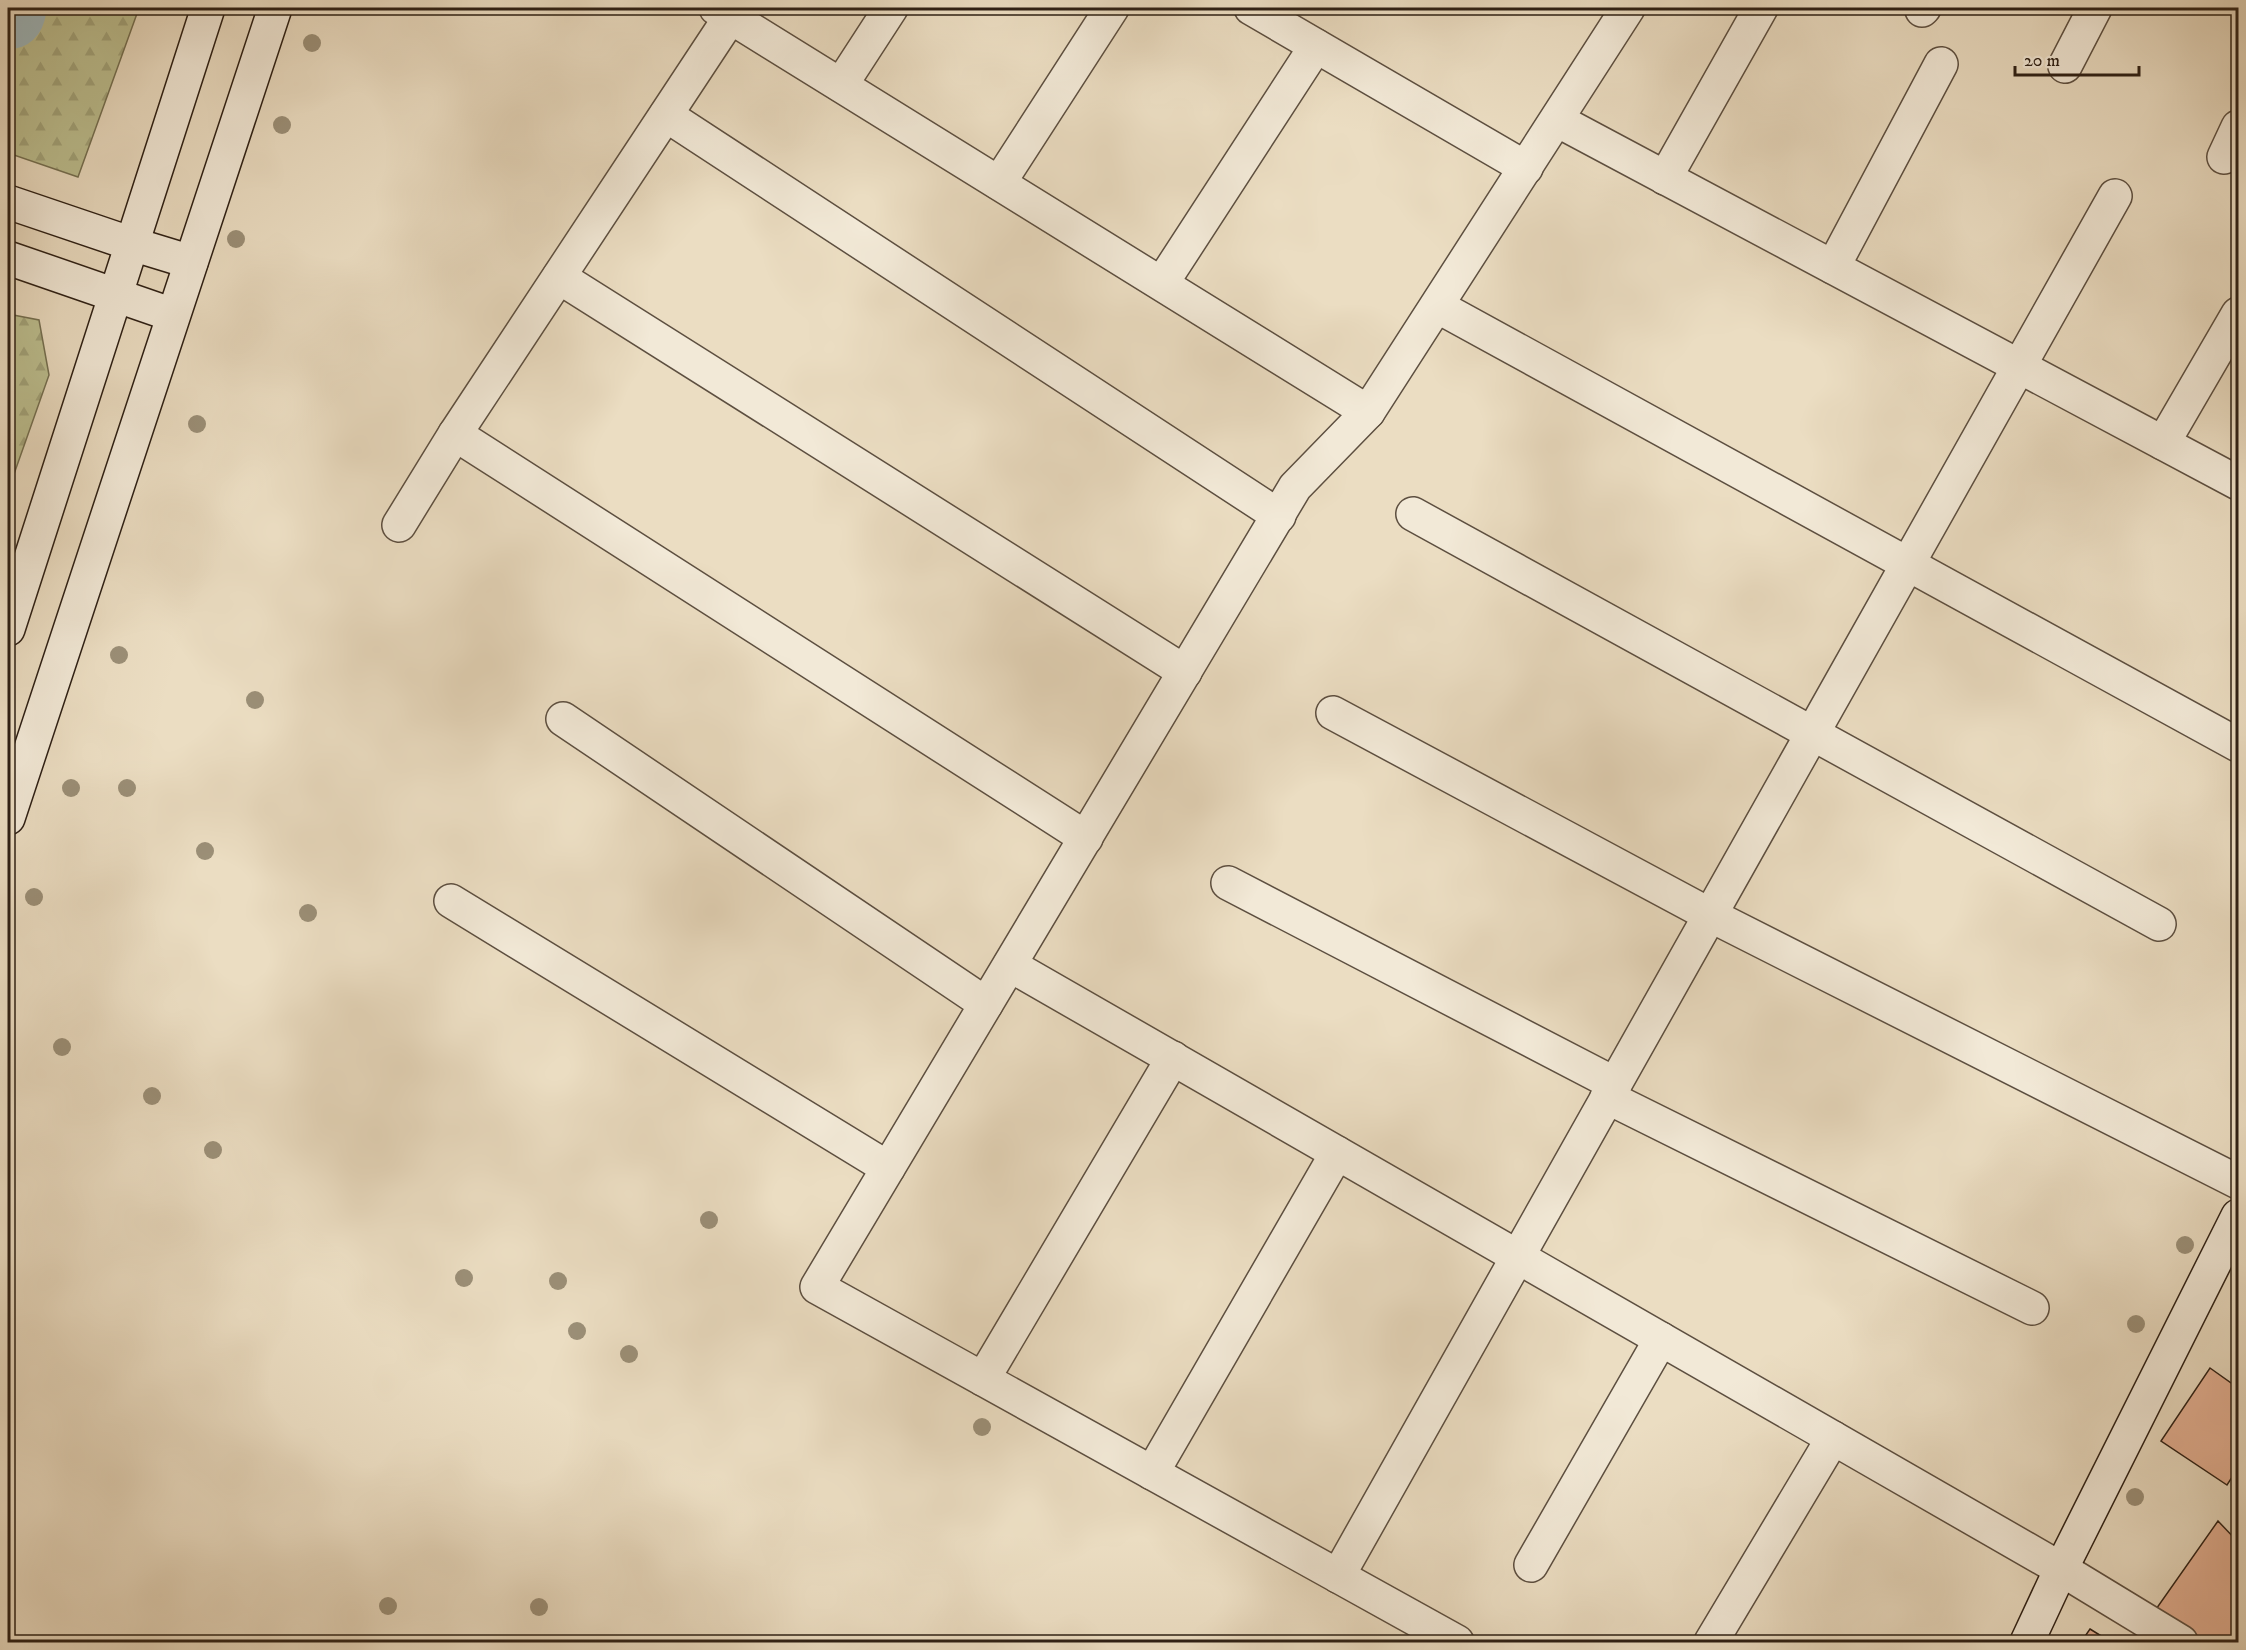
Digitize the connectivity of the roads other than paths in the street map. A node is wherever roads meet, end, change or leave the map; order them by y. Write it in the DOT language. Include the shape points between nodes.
graph roads {
  1 [pos="208,8"];
  2 [pos="275,8"];
  3 [pos="891,8"];
  4 [pos="1112,8"];
  5 [pos="1251,8"];
  6 [pos="1628,8"];
  7 [pos="1761,8"];
  8 [pos="2095,8"];
  9 [pos="742,15"];
  10 [pos="1316,45"];
  11 [pos="1941,64"];
  12 [pos="2065,66"];
  13 [pos="842,85"];
  14 [pos="666,115"];
  15 [pos="1557,120"];
  16 [pos="2238,127"];
  17 [pos="2224,156"];
  18 [pos="1526,168"];
  19 [pos="1665,178"];
  20 [pos="999,183"];
  21 [pos="2115,196"];
  22 [pos="8,202"];
  23 [pos="132,244"];
  24 [pos="17,261"];
  25 [pos="191,262"];
  26 [pos="1833,267"];
  27 [pos="559,277"];
  28 [pos="1161,283"];
  29 [pos="115,295"];
  30 [pos="1437,306"];
  31 [pos="2238,314"];
  32 [pos="173,315"];
  33 [pos="2019,367"];
  34 [pos="1368,412"];
  35 [pos="455,434"];
  36 [pos="2163,443"];
  37 [pos="2238,483"];
  38 [pos="1413,514"];
  39 [pos="1279,516"];
  40 [pos="399,525"];
  41 [pos="1907,566"];
  42 [pos="8,628"];
  43 [pos="1185,672"];
  44 [pos="1333,713"];
  45 [pos="563,719"];
  46 [pos="1812,734"];
  47 [pos="2238,745"];
  48 [pos="8,818"];
  49 [pos="1086,838"];
  50 [pos="1228,883"];
  51 [pos="451,900"];
  52 [pos="1710,915"];
  53 [pos="2159,924"];
  54 [pos="1010,965"];
  55 [pos="986,1004"];
  56 [pos="1173,1058"];
  57 [pos="1611,1091"];
  58 [pos="1338,1153"];
  59 [pos="888,1168"];
  60 [pos="2238,1182"];
  61 [pos="2238,1216"];
  62 [pos="1518,1257"];
  63 [pos="2032,1308"];
  64 [pos="1661,1339"];
  65 [pos="983,1379"];
  66 [pos="1833,1438"];
  67 [pos="1152,1473"];
  68 [pos="1531,1565"];
  69 [pos="2061,1569"];
  70 [pos="1338,1576"];
  71 [pos="1413,1632"];
  72 [pos="1457,1642"];
  73 [pos="1711,1642"];
  74 [pos="2027,1642"];
  75 [pos="2181,1642"];
  1 -- 23 [label="street"];
  2 -- 25 [label="street"];
  3 -- 13 [label="street"];
  4 -- 20 [label="street"];
  5 -- 10 [label="street"];
  6 -- 15 [label="street"];
  7 -- 19 [label="street"];
  8 -- 12 [label="street"];
  9 -- 13 [label="street"];
  9 -- 14 [label="street"];
  10 -- 18 [label="street"];
  10 -- 28 [label="street"];
  11 -- 26 [label="street"];
  13 -- 20 [label="street"];
  14 -- 27 [label="street"];
  14 -- 39 [label="street"];
  15 -- 18 [label="street"];
  15 -- 19 [label="street"];
  16 -- 17 [label="street"];
  18 -- 30 [label="street"];
  19 -- 26 [label="street"];
  20 -- 28 [label="street"];
  21 -- 33 [label="street"];
  22 -- 23 [label="street"];
  23 -- 25 [label="street"];
  23 -- 29 [label="street"];
  24 -- 29 [label="street"];
  25 -- 32 [label="street"];
  26 -- 33 [label="street"];
  27 -- 35 [label="street"];
  27 -- 43 [label="street"];
  28 -- 34 [label="street"];
  29 -- 32 [label="street"];
  29 -- 42 [label="street"];
  30 -- 34 [label="street"];
  30 -- 41 [label="street"];
  31 -- 36 [label="street"];
  32 -- 48 [label="street"];
  33 -- 36 [label="street"];
  33 -- 41 [label="street"];
  34 -- 39 [label="street" via="1295,487"];
  35 -- 40 [label="street"];
  35 -- 49 [label="street"];
  36 -- 37 [label="street"];
  38 -- 46 [label="street"];
  39 -- 43 [label="street"];
  41 -- 46 [label="street"];
  41 -- 47 [label="street"];
  43 -- 49 [label="street"];
  44 -- 52 [label="street"];
  45 -- 55 [label="street"];
  46 -- 52 [label="street"];
  46 -- 53 [label="street"];
  49 -- 54 [label="street"];
  50 -- 57 [label="street"];
  51 -- 59 [label="street"];
  52 -- 57 [label="street"];
  52 -- 60 [label="street"];
  54 -- 55 [label="street"];
  54 -- 56 [label="street"];
  55 -- 59 [label="street"];
  56 -- 58 [label="street"];
  56 -- 65 [label="street"];
  57 -- 62 [label="street"];
  57 -- 63 [label="street"];
  58 -- 62 [label="street"];
  58 -- 67 [label="street"];
  59 -- 65 [label="street" via="817,1287"];
  61 -- 69 [label="street"];
  62 -- 64 [label="street"];
  62 -- 70 [label="street"];
  64 -- 66 [label="street"];
  64 -- 68 [label="street"];
  65 -- 67 [label="street"];
  66 -- 69 [label="street"];
  66 -- 73 [label="street"];
  67 -- 70 [label="street"];
  69 -- 74 [label="street"];
  69 -- 75 [label="street"];
  70 -- 71 [label="street"];
  71 -- 72 [label="street"];
}
